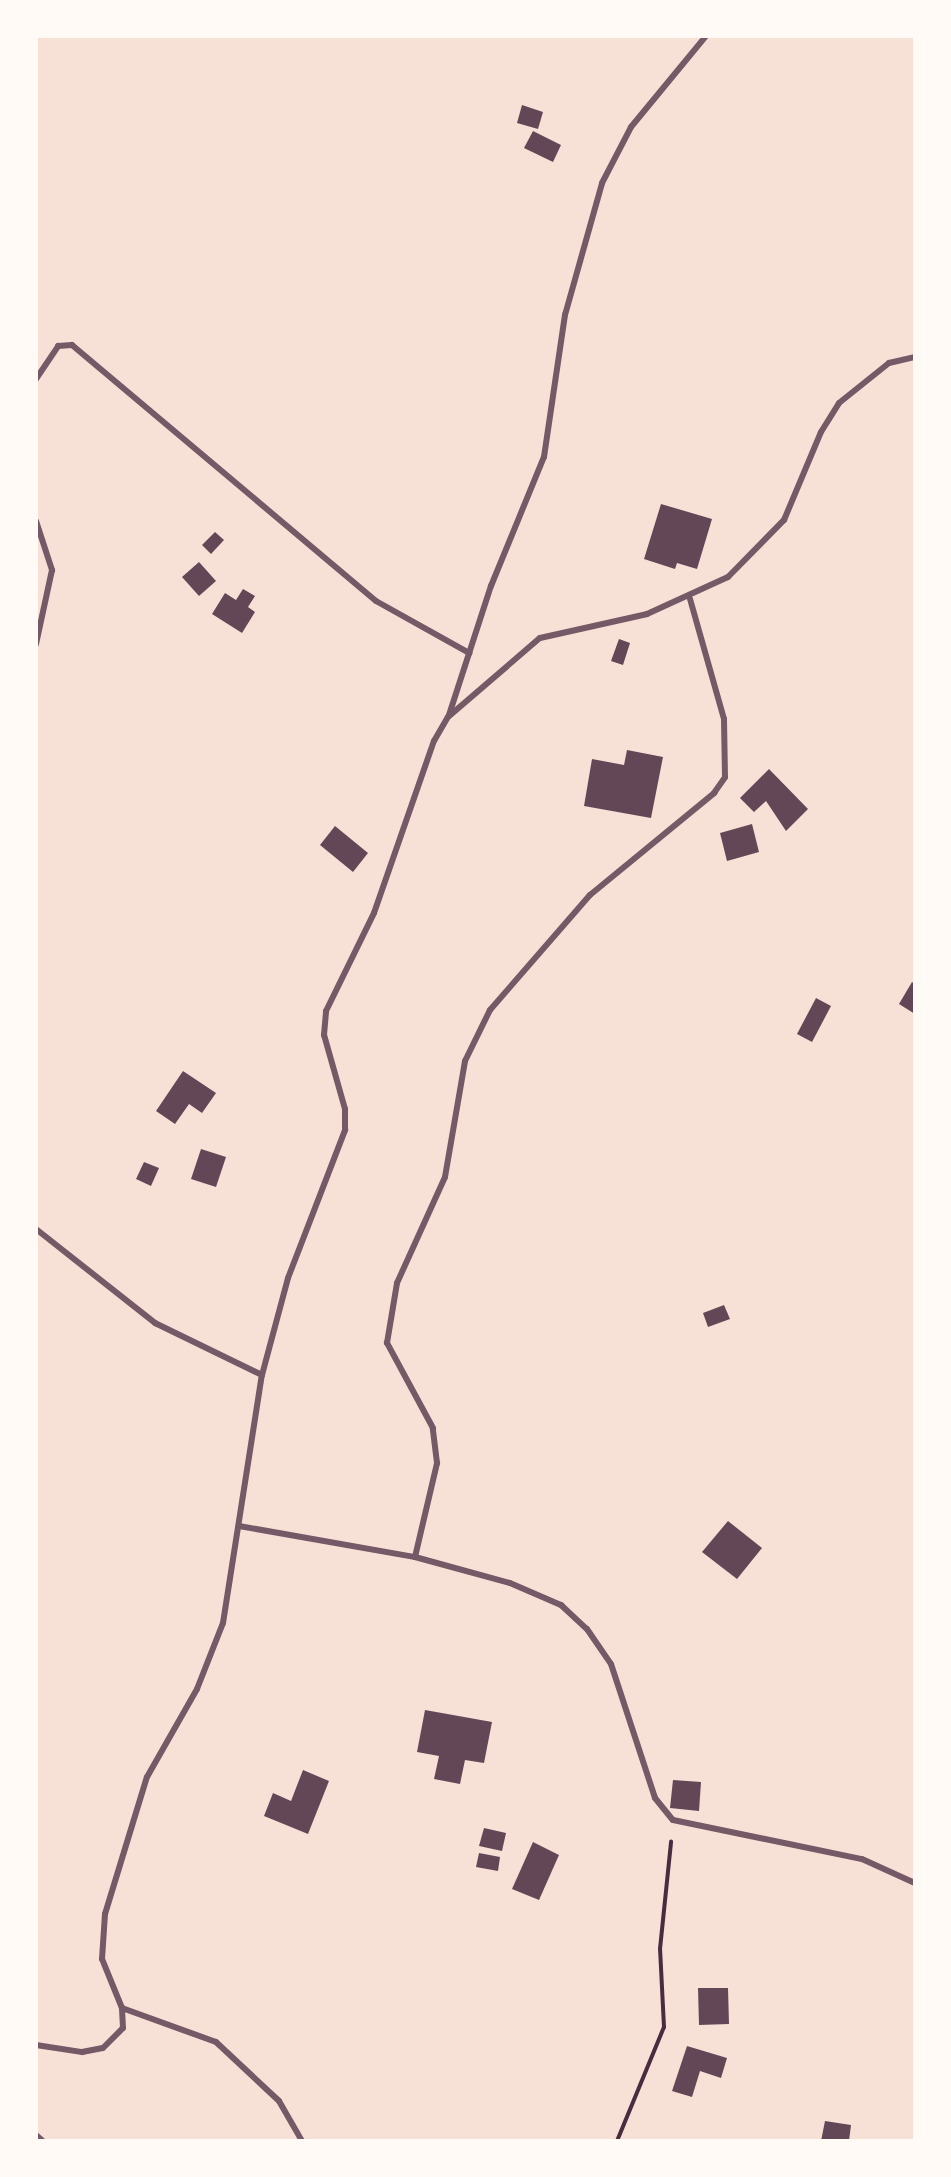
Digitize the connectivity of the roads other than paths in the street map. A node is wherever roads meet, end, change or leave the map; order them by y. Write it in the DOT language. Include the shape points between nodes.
graph roads {
  1 [pos="706,36"];
  2 [pos="915,357"];
  3 [pos="36,379"];
  4 [pos="36,521"];
  5 [pos="690,599"];
  6 [pos="36,644"];
  7 [pos="469,653"];
  8 [pos="448,717"];
  9 [pos="36,1229"];
  10 [pos="262,1375"];
  11 [pos="239,1526"];
  12 [pos="415,1557"];
  13 [pos="915,1883"];
  14 [pos="122,2008"];
  15 [pos="36,2045"];
  16 [pos="36,2135"];
  17 [pos="44,2141"];
  18 [pos="302,2141"];
  1 -- 7 [label="street" via="631,127 602,183 567,304 544,457"];
  2 -- 5 [label="street" via="889,363 839,403 821,432 784,520 766,544 728,578"];
  3 -- 7 [label="street" via="58,345 72,345 376,601"];
  4 -- 6 [label="street" via="52,570"];
  5 -- 8 [label="street" via="647,614 540,638"];
  5 -- 12 [label="street" via="724,720 725,777 714,793 590,895 490,1010 465,1061 445,1177 397,1283 387,1343 433,1428 437,1463"];
  7 -- 8 [label="street"];
  8 -- 10 [label="street" via="419,779 374,913 326,1011 324,1035 345,1110 345,1130 288,1278"];
  9 -- 10 [label="street" via="155,1323"];
  10 -- 11 [label="street"];
  11 -- 12 [label="street"];
  11 -- 14 [label="street" via="212,1656 147,1776 105,1914 102,1959"];
  12 -- 13 [label="street" via="510,1583 561,1605 587,1629 611,1664 655,1797 673,1820 862,1859"];
  14 -- 15 [label="street" via="123,2028 104,2048 82,2052"];
  14 -- 18 [label="street" via="196,2031 232,2053 279,2101"];
  16 -- 17 [label="street"];
}
